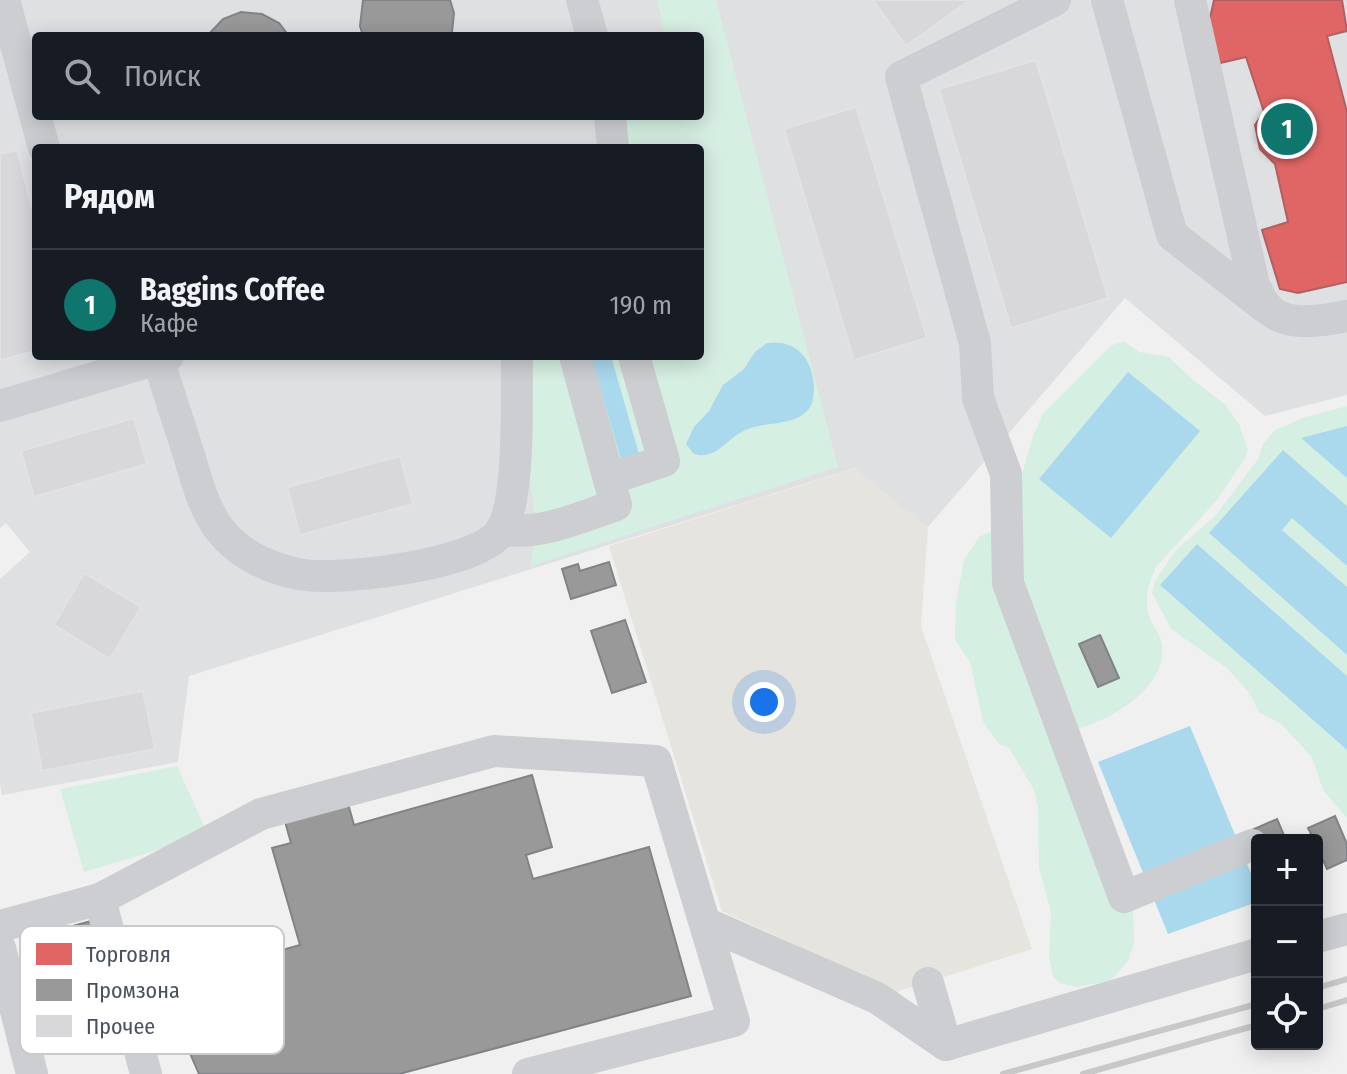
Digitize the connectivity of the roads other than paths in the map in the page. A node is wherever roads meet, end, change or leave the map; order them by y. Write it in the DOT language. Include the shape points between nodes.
graph roads {
  1 [pos="4,0"];
  2 [pos="582,0"];
  3 [pos="1055,0"];
  4 [pos="1107,0"];
  5 [pos="1190,0"];
  6 [pos="591,32"];
  7 [pos="32,104"];
  8 [pos="36,120"];
  9 [pos="610,120"];
  10 [pos="43,144"];
  11 [pos="613,144"];
  12 [pos="1268,309"];
  13 [pos="1347,316"];
  14 [pos="141,360"];
  15 [pos="164,360"];
  16 [pos="517,360"];
  17 [pos="576,360"];
  18 [pos="635,360"];
  19 [pos="105,365"];
  20 [pos="0,406"];
  21 [pos="609,479"];
  22 [pos="501,530"];
  23 [pos="1251,845"];
  24 [pos="100,899"];
  25 [pos="705,923"];
  26 [pos="0,926"];
  27 [pos="107,926"];
  28 [pos="1347,929"];
  29 [pos="1323,935"];
  30 [pos="0,948"];
  31 [pos="1251,956"];
  32 [pos="928,983"];
  33 [pos="20,1027"];
  34 [pos="946,1045"];
  35 [pos="27,1054"];
  36 [pos="141,1054"];
  37 [pos="32,1074"];
  38 [pos="146,1074"];
  39 [pos="528,1074"];
  1 -- 7 [label="lane"];
  2 -- 6 [label="lane"];
  3 -- 23 [label="lane" via="901,77 975,343 978,398 1006,474 1008,583 1124,897"];
  4 -- 12 [label="lane" via="1172,235"];
  5 -- 12 [label="lane" via="1254,285"];
  8 -- 10 [label="lane"];
  9 -- 11 [label="lane"];
  12 -- 13 [label="lane" via="1284,319 1303,321"];
  14 -- 19 [label="lane"];
  15 -- 22 [label="lane" via="201,495 219,528 257,562 301,575 362,575 479,550"];
  16 -- 22 [label="lane" via="515,458"];
  17 -- 21 [label="lane"];
  18 -- 21 [label="lane" via="664,461"];
  19 -- 20 [label="lane"];
  21 -- 22 [label="lane" via="616,505 552,528"];
  24 -- 25 [label="lane" via="261,814 494,751 656,761"];
  24 -- 26 [label="lane"];
  24 -- 27 [label="lane"];
  25 -- 34 [label="lane" via="877,998"];
  25 -- 39 [label="lane" via="734,1021"];
  28 -- 29 [label="lane"];
  30 -- 33 [label="lane"];
  31 -- 34 [label="lane"];
  32 -- 34 [label="lane"];
  35 -- 37 [label="lane"];
  36 -- 38 [label="lane"];
}
